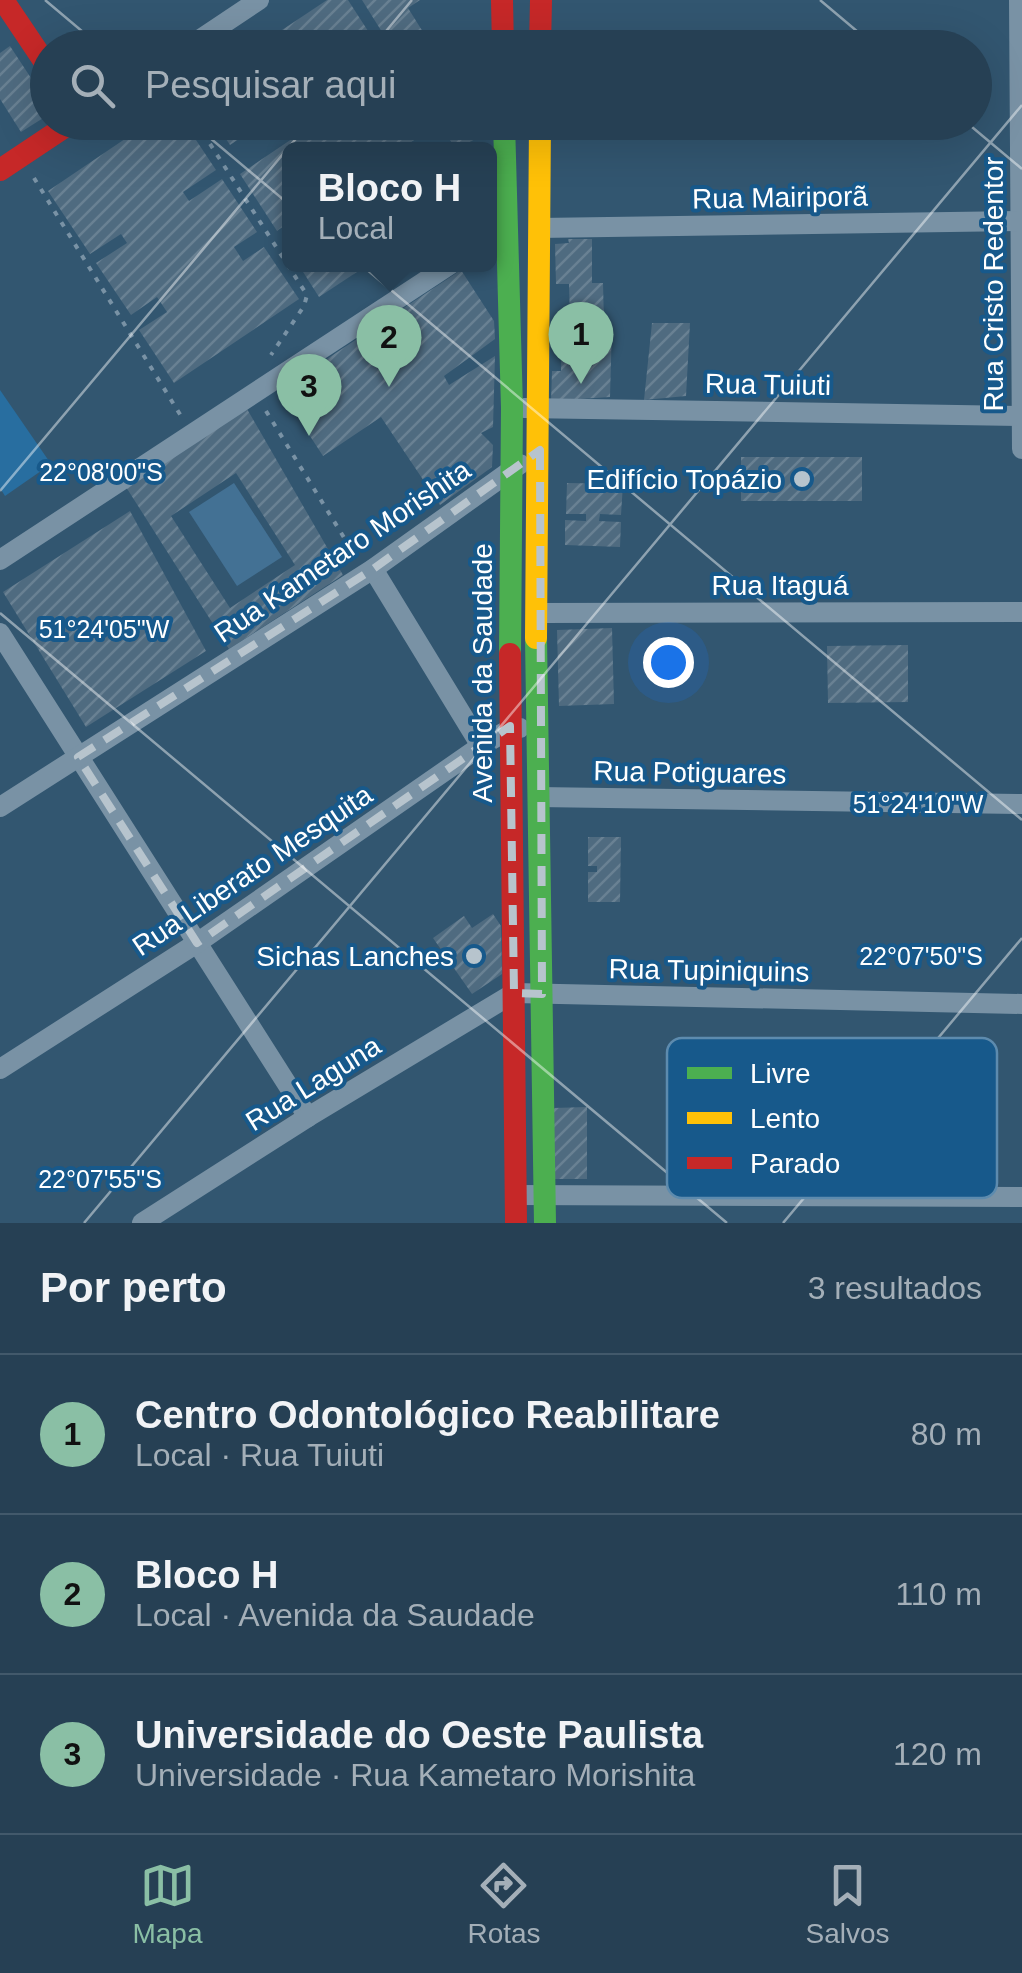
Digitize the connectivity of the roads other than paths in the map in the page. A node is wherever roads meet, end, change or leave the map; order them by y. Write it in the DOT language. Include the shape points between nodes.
graph roads {
  1 [pos="3,0"];
  2 [pos="259,0"];
  3 [pos="502,0"];
  4 [pos="540,0"];
  5 [pos="1019,0"];
  6 [pos="213,30"];
  7 [pos="502,30"];
  8 [pos="540,30"];
  9 [pos="1021,32"];
  10 [pos="30,40"];
  11 [pos="44,140"];
  12 [pos="503,140"];
  13 [pos="540,140"];
  14 [pos="0,170"];
  15 [pos="1021,221"];
  16 [pos="539,228"];
  17 [pos="498,234"];
  18 [pos="439,272"];
  19 [pos="539,407"];
  20 [pos="512,408"];
  21 [pos="1022,416"];
  22 [pos="1022,448"];
  23 [pos="540,450"];
  24 [pos="512,470"];
  25 [pos="0,560"];
  26 [pos="369,572"];
  27 [pos="539,612"];
  28 [pos="1022,612"];
  29 [pos="0,633"];
  30 [pos="536,724"];
  31 [pos="510,730"];
  32 [pos="480,746"];
  33 [pos="78,757"];
  34 [pos="538,798"];
  35 [pos="1022,804"];
  36 [pos="0,808"];
  37 [pos="197,943"];
  38 [pos="514,993"];
  39 [pos="542,994"];
  40 [pos="1022,1004"];
  41 [pos="0,1068"];
  42 [pos="308,1117"];
  43 [pos="515,1195"];
  44 [pos="545,1197"];
  45 [pos="667,1197"];
  46 [pos="142,1223"];
  47 [pos="516,1223"];
  48 [pos="545,1223"];
  1 -- 10 [label="street"];
  2 -- 6 [label="street"];
  3 -- 7 [label="street"];
  4 -- 8 [label="street"];
  5 -- 9 [label="street, Rua Cristo Redentor"];
  9 -- 15 [label="street, Rua Cristo Redentor"];
  11 -- 14 [label="street"];
  12 -- 17 [label="street, Avenida da Saudade"];
  13 -- 16 [label="street, Avenida da Saudade"];
  15 -- 16 [label="street, Rua Mairiporã"];
  15 -- 21 [label="street, Rua Cristo Redentor"];
  16 -- 19 [label="street, Avenida da Saudade"];
  17 -- 20 [label="street, Avenida da Saudade"];
  18 -- 25 [label="street"];
  19 -- 20 [label="street, Rua Tuiuti"];
  19 -- 21 [label="street, Rua Tuiuti"];
  19 -- 23 [label="street, Avenida da Saudade"];
  20 -- 24 [label="street, Avenida da Saudade"];
  21 -- 22 [label="street, Rua Cristo Redentor"];
  23 -- 24 [label="street, Rua Kametaro Morishita"];
  23 -- 27 [label="street, Avenida da Saudade"];
  24 -- 26 [label="street, Rua Kametaro Morishita"];
  24 -- 31 [label="street, Avenida da Saudade"];
  26 -- 32 [label="street"];
  26 -- 33 [label="street, Rua Kametaro Morishita"];
  27 -- 28 [label="street, Rua Itaguá"];
  27 -- 30 [label="street, Avenida da Saudade"];
  29 -- 33 [label="street"];
  30 -- 31 [label="street, Rua Liberato Mesquita"];
  30 -- 34 [label="street, Avenida da Saudade"];
  31 -- 32 [label="street, Rua Liberato Mesquita"];
  31 -- 38 [label="street, Avenida da Saudade"];
  32 -- 37 [label="street, Rua Liberato Mesquita"];
  33 -- 36 [label="street, Rua Kametaro Morishita"];
  33 -- 37 [label="street"];
  34 -- 35 [label="street, Rua Potiguares"];
  34 -- 39 [label="street, Avenida da Saudade"];
  37 -- 41 [label="street, Rua Liberato Mesquita"];
  37 -- 42 [label="street"];
  38 -- 39 [label="street, Rua Tupiniquins"];
  38 -- 42 [label="street, Rua Laguna"];
  38 -- 43 [label="street, Avenida da Saudade"];
  39 -- 40 [label="street, Rua Tupiniquins"];
  39 -- 44 [label="street, Avenida da Saudade"];
  42 -- 46 [label="street, Rua Laguna"];
  43 -- 44 [label="street"];
  43 -- 47 [label="street, Avenida da Saudade"];
  44 -- 45 [label="street"];
  44 -- 48 [label="street, Avenida da Saudade"];
}
